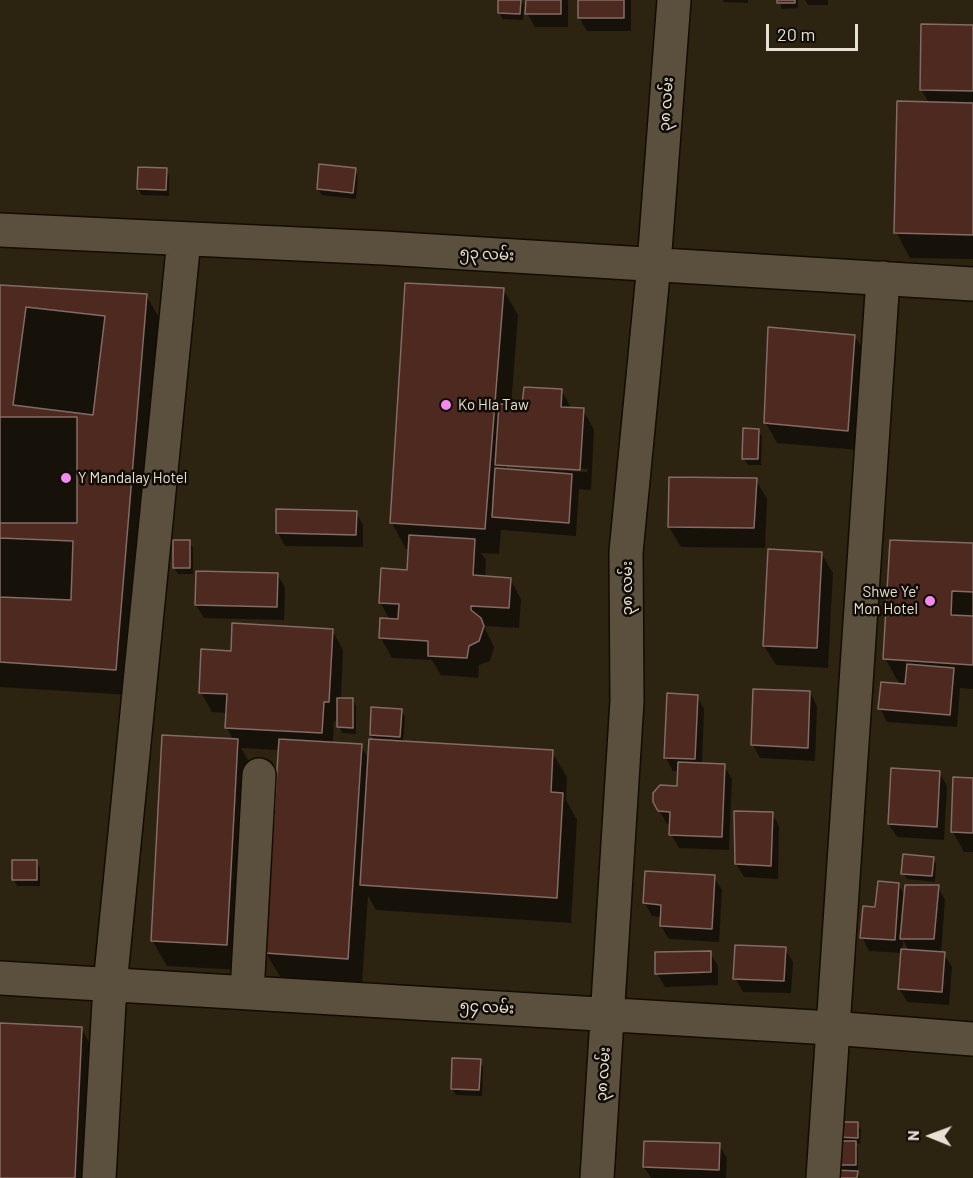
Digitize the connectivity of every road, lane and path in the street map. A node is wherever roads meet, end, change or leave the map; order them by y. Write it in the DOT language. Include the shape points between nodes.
graph roads {
  1 [pos="674,0"];
  2 [pos="0,230"];
  3 [pos="184,239"];
  4 [pos="654,264"];
  5 [pos="883,278"];
  6 [pos="973,284"];
  7 [pos="259,775"];
  8 [pos="0,978"];
  9 [pos="111,985"];
  10 [pos="247,993"];
  11 [pos="607,1014"];
  12 [pos="831,1028"];
  13 [pos="973,1039"];
  14 [pos="99,1178"];
  15 [pos="597,1178"];
  16 [pos="823,1178"];
  1 -- 4 [label="street, ၃၈ လမ်း"];
  2 -- 3 [label="street, ၅၃ လမ်း"];
  3 -- 4 [label="street, ၅၃ လမ်း"];
  3 -- 9 [label="street"];
  4 -- 5 [label="street, ၅၃ လမ်း"];
  4 -- 11 [label="street, ၃၈ လမ်း" via="626,552 627,701"];
  5 -- 6 [label="street, ၅၃ လမ်း"];
  5 -- 12 [label="street"];
  7 -- 10 [label="street"];
  8 -- 9 [label="street, ၅၄ လမ်း"];
  9 -- 10 [label="street, ၅၄ လမ်း"];
  9 -- 14 [label="street"];
  10 -- 11 [label="street, ၅၄ လမ်း"];
  11 -- 12 [label="street, ၅၄ လမ်း"];
  11 -- 15 [label="street, ၃၈ လမ်း"];
  12 -- 13 [label="street, ၅၄ လမ်း"];
  12 -- 16 [label="street"];
}
